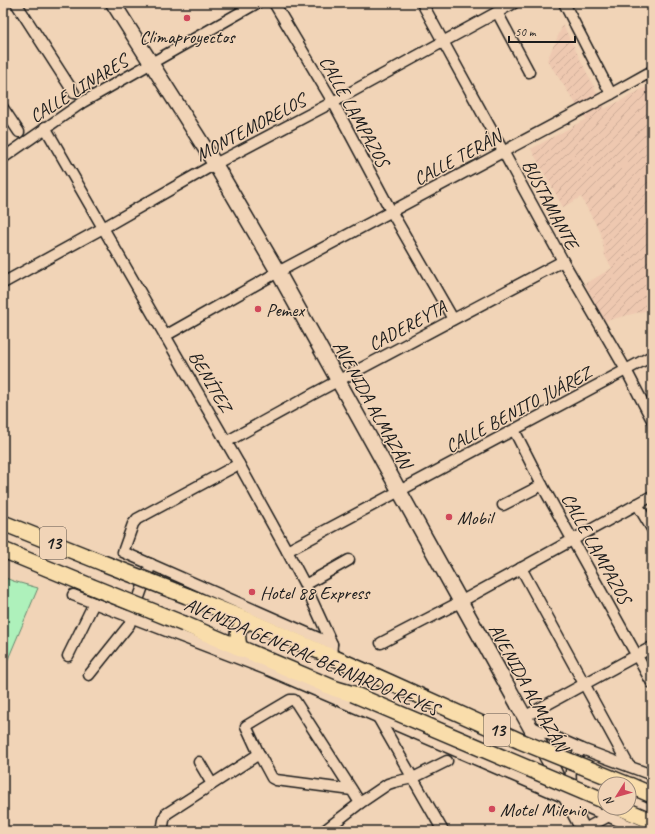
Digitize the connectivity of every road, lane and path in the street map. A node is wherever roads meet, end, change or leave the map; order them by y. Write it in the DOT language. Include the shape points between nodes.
graph roads {
  1 [pos="16,3"];
  2 [pos="113,3"];
  3 [pos="257,3"];
  4 [pos="274,3"];
  5 [pos="422,3"];
  6 [pos="514,3"];
  7 [pos="564,3"];
  8 [pos="497,12"];
  9 [pos="443,41"];
  10 [pos="151,62"];
  11 [pos="652,71"];
  12 [pos="529,72"];
  13 [pos="74,93"];
  14 [pos="611,94"];
  15 [pos="333,102"];
  16 [pos="3,108"];
  17 [pos="45,127"];
  18 [pos="19,132"];
  19 [pos="504,151"];
  20 [pos="3,158"];
  21 [pos="215,164"];
  22 [pos="391,211"];
  23 [pos="103,228"];
  24 [pos="563,261"];
  25 [pos="278,272"];
  26 [pos="3,283"];
  27 [pos="453,320"];
  28 [pos="165,336"];
  29 [pos="652,356"];
  30 [pos="626,370"];
  31 [pos="339,380"];
  32 [pos="652,420"];
  33 [pos="514,430"];
  34 [pos="226,442"];
  35 [pos="239,464"];
  36 [pos="542,484"];
  37 [pos="400,492"];
  38 [pos="652,496"];
  39 [pos="504,504"];
  40 [pos="638,504"];
  41 [pos="3,523"];
  42 [pos="652,529"];
  43 [pos="34,535"];
  44 [pos="573,539"];
  45 [pos="3,550"];
  46 [pos="287,551"];
  47 [pos="25,558"];
  48 [pos="350,560"];
  49 [pos="152,564"];
  50 [pos="521,568"];
  51 [pos="305,585"];
  52 [pos="73,595"];
  53 [pos="460,602"];
  54 [pos="94,603"];
  55 [pos="132,618"];
  56 [pos="250,621"];
  57 [pos="381,643"];
  58 [pos="652,647"];
  59 [pos="240,649"];
  60 [pos="332,650"];
  61 [pos="68,656"];
  62 [pos="637,656"];
  63 [pos="270,666"];
  64 [pos="89,675"];
  65 [pos="652,682"];
  66 [pos="585,684"];
  67 [pos="379,719"];
  68 [pos="527,721"];
  69 [pos="582,749"];
  70 [pos="259,754"];
  71 [pos="447,761"];
  72 [pos="199,762"];
  73 [pos="629,766"];
  74 [pos="652,775"];
  75 [pos="606,776"];
  76 [pos="413,778"];
  77 [pos="212,784"];
  78 [pos="637,788"];
  79 [pos="352,790"];
  80 [pos="652,795"];
  81 [pos="597,799"];
  82 [pos="567,800"];
  83 [pos="360,803"];
  84 [pos="590,810"];
  85 [pos="637,815"];
  86 [pos="607,817"];
  87 [pos="652,821"];
  88 [pos="583,830"];
  89 [pos="162,831"];
  90 [pos="324,831"];
  91 [pos="443,831"];
  92 [pos="642,831"];
  1 -- 13 [label="street"];
  2 -- 10 [label="main road, AVENIDA ALMAZÁN"];
  3 -- 10 [label="street, CALLE LINARES"];
  4 -- 15 [label="street, CALLE LAMPAZOS"];
  5 -- 9 [label="street, BUSTAMANTE"];
  6 -- 8 [label="street, MONTEMORELOS"];
  7 -- 14 [label="street"];
  8 -- 9 [label="street, MONTEMORELOS"];
  8 -- 12 [label="street"];
  9 -- 15 [label="street, MONTEMORELOS"];
  9 -- 19 [label="street, BUSTAMANTE"];
  10 -- 17 [label="street, CALLE LINARES"];
  10 -- 21 [label="main road, AVENIDA ALMAZÁN"];
  11 -- 14 [label="street, CALLE TERÁN"];
  14 -- 19 [label="street, CALLE TERÁN"];
  15 -- 21 [label="street, MONTEMORELOS"];
  15 -- 22 [label="street, CALLE LAMPAZOS"];
  16 -- 18 [label="street"];
  17 -- 20 [label="street, CALLE LINARES"];
  17 -- 23 [label="street, BENÍTEZ"];
  19 -- 22 [label="street, CALLE TERÁN"];
  19 -- 24 [label="street, BUSTAMANTE"];
  21 -- 23 [label="street, MONTEMORELOS"];
  21 -- 25 [label="main road, AVENIDA ALMAZÁN"];
  22 -- 25 [label="street, CALLE TERÁN"];
  22 -- 27 [label="street, CALLE LAMPAZOS"];
  23 -- 26 [label="street, MONTEMORELOS"];
  23 -- 28 [label="street, BENÍTEZ"];
  24 -- 27 [label="street, CADEREYTA"];
  24 -- 30 [label="street, BUSTAMANTE"];
  25 -- 28 [label="street, CALLE TERÁN"];
  25 -- 31 [label="main road, AVENIDA ALMAZÁN"];
  27 -- 31 [label="street, CADEREYTA"];
  28 -- 34 [label="street, BENÍTEZ"];
  29 -- 30 [label="street, CALLE BENITO JUÁREZ"];
  30 -- 32 [label="street, BUSTAMANTE"];
  30 -- 33 [label="street, CALLE BENITO JUÁREZ"];
  31 -- 34 [label="street, CADEREYTA"];
  31 -- 37 [label="main road, AVENIDA ALMAZÁN"];
  33 -- 36 [label="street, CALLE LAMPAZOS"];
  33 -- 37 [label="street, CALLE BENITO JUÁREZ"];
  34 -- 35 [label="street, BENÍTEZ"];
  35 -- 46 [label="street, BENÍTEZ"];
  35 -- 49 [label="street" via="140,517 133,524 123,552"];
  36 -- 39 [label="street"];
  36 -- 44 [label="street, CALLE LAMPAZOS"];
  37 -- 46 [label="street, CALLE BENITO JUÁREZ"];
  37 -- 53 [label="main road, AVENIDA ALMAZÁN"];
  38 -- 40 [label="street"];
  40 -- 42 [label="street"];
  40 -- 44 [label="street"];
  41 -- 43 [label="main road, AVENIDA GENERAL BERNARDO REYES / 13"];
  43 -- 47 [label="main road" via="38,549"];
  43 -- 56 [label="main road, AVENIDA GENERAL BERNARDO REYES / 13, bridge"];
  44 -- 50 [label="street"];
  44 -- 62 [label="street, CALLE LAMPAZOS"];
  45 -- 47 [label="main road, AVENIDA GENERAL BERNARDO REYES / 13"];
  46 -- 51 [label="street, BENÍTEZ"];
  47 -- 59 [label="main road, AVENIDA GENERAL BERNARDO REYES / 13, bridge"];
  48 -- 51 [label="street"];
  49 -- 55 [label="street"];
  49 -- 60 [label="street"];
  50 -- 53 [label="street"];
  50 -- 66 [label="street"];
  51 -- 60 [label="street, BENÍTEZ"];
  52 -- 54 [label="street"];
  53 -- 57 [label="street"];
  53 -- 68 [label="main road, AVENIDA ALMAZÁN"];
  54 -- 55 [label="street"];
  54 -- 61 [label="street"];
  55 -- 63 [label="street"];
  55 -- 64 [label="street"];
  56 -- 59 [label="main road" via="238,631"];
  56 -- 60 [label="main road, AVENIDA GENERAL BERNARDO REYES / 13"];
  58 -- 62 [label="street"];
  59 -- 63 [label="main road, AVENIDA GENERAL BERNARDO REYES / 13"];
  60 -- 75 [label="main road, AVENIDA GENERAL BERNARDO REYES / 13, bridge" via="369,673 520,741"];
  62 -- 65 [label="street, CALLE LAMPAZOS"];
  62 -- 66 [label="street"];
  63 -- 67 [label="street"];
  63 -- 81 [label="main road, AVENIDA GENERAL BERNARDO REYES / 13, bridge" via="353,694"];
  66 -- 68 [label="street"];
  66 -- 73 [label="street"];
  67 -- 76 [label="street"];
  67 -- 82 [label="street"];
  68 -- 69 [label="street"];
  68 -- 82 [label="main road, AVENIDA ALMAZÁN"];
  69 -- 73 [label="street"];
  69 -- 84 [label="street" via="573,762 570,779 575,796"];
  70 -- 77 [label="street"];
  70 -- 79 [label="street" via="272,778 276,780"];
  70 -- 79 [label="street" via="246,726 293,699"];
  71 -- 76 [label="street"];
  72 -- 77 [label="street"];
  73 -- 74 [label="street"];
  76 -- 83 [label="street" via="388,784"];
  76 -- 91 [label="street"];
  77 -- 89 [label="street" via="166,814"];
  78 -- 80 [label="main road"];
  79 -- 83 [label="street"];
  82 -- 84 [label="street"];
  82 -- 88 [label="main road, AVENIDA ALMAZÁN"];
  83 -- 90 [label="street"];
  84 -- 86 [label="street"];
  85 -- 87 [label="main road"];
  86 -- 88 [label="street"];
  86 -- 92 [label="street"];
}
